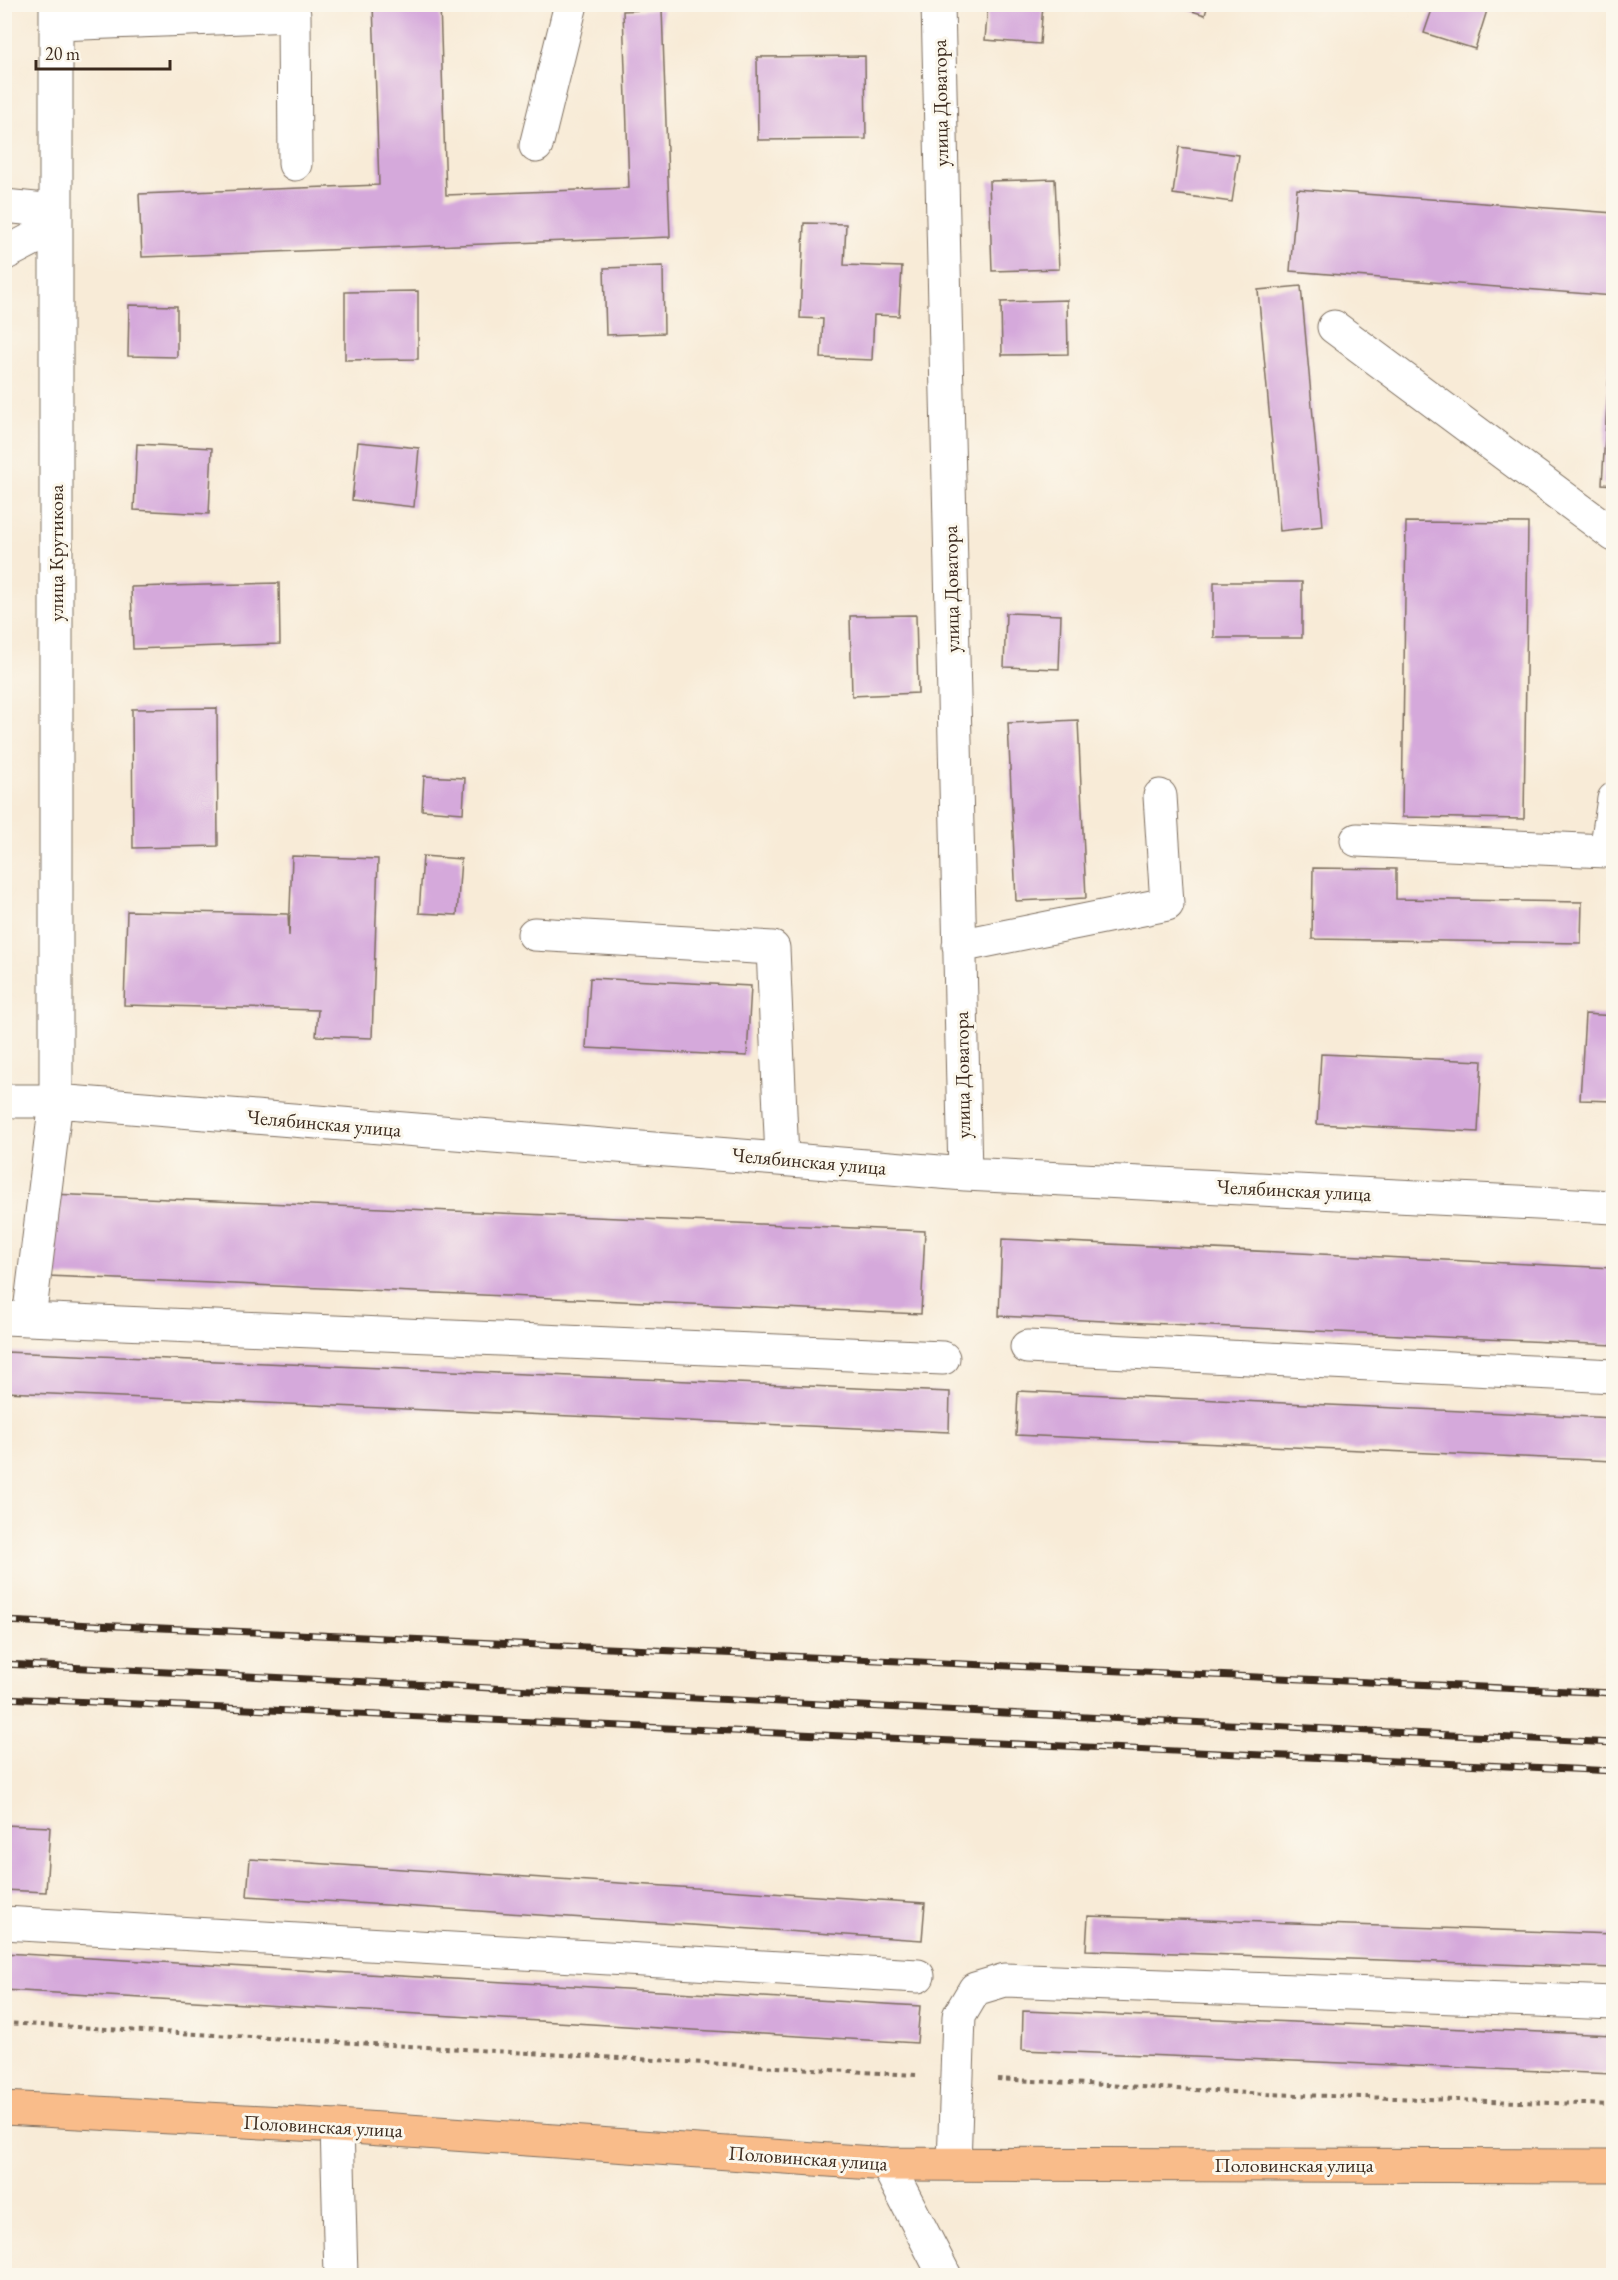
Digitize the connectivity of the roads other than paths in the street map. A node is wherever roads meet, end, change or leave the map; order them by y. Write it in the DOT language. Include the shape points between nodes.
graph roads {
  1 [pos="570,4"];
  2 [pos="938,4"];
  3 [pos="56,14"];
  4 [pos="536,146"];
  5 [pos="295,164"];
  6 [pos="4,206"];
  7 [pos="56,219"];
  8 [pos="4,254"];
  9 [pos="1334,327"];
  10 [pos="1614,535"];
  11 [pos="1160,796"];
  12 [pos="1614,799"];
  13 [pos="1356,840"];
  14 [pos="534,934"];
  15 [pos="959,946"];
  16 [pos="4,1101"];
  17 [pos="56,1101"];
  18 [pos="782,1159"];
  19 [pos="965,1174"];
  20 [pos="1614,1207"];
  21 [pos="17,1318"];
  22 [pos="1027,1347"];
  23 [pos="943,1358"];
  24 [pos="1614,1376"];
  25 [pos="4,1923"];
  26 [pos="918,1976"];
  27 [pos="1614,2004"];
  28 [pos="4,2108"];
  29 [pos="337,2126"];
  30 [pos="887,2164"];
  31 [pos="954,2164"];
  32 [pos="1614,2166"];
  33 [pos="341,2276"];
  34 [pos="945,2276"];
  1 -- 4 [label="street"];
  2 -- 15 [label="street, улица Доватора"];
  3 -- 5 [label="street" via="294,15"];
  3 -- 7 [label="street, улица Крутикова"];
  6 -- 7 [label="street"];
  7 -- 8 [label="street"];
  7 -- 17 [label="street, улица Крутикова"];
  9 -- 10 [label="street"];
  11 -- 15 [label="street" via="1167,904"];
  12 -- 13 [label="street" via="1606,851"];
  14 -- 18 [label="street" via="773,948"];
  15 -- 19 [label="street, улица Доватора"];
  16 -- 17 [label="street, Челябинская улица"];
  17 -- 18 [label="street, Челябинская улица"];
  17 -- 21 [label="street, улица Крутикова"];
  18 -- 19 [label="street, Челябинская улица"];
  19 -- 20 [label="street, Челябинская улица"];
  21 -- 23 [label="street"];
  22 -- 24 [label="street"];
  25 -- 26 [label="street"];
  27 -- 31 [label="street" via="1005,1980 975,1989 958,2016"];
  28 -- 29 [label="main road, Половинская улица"];
  29 -- 30 [label="main road, Половинская улица"];
  29 -- 33 [label="street"];
  30 -- 31 [label="main road, Половинская улица"];
  30 -- 34 [label="street"];
  31 -- 32 [label="main road, Половинская улица"];
}
